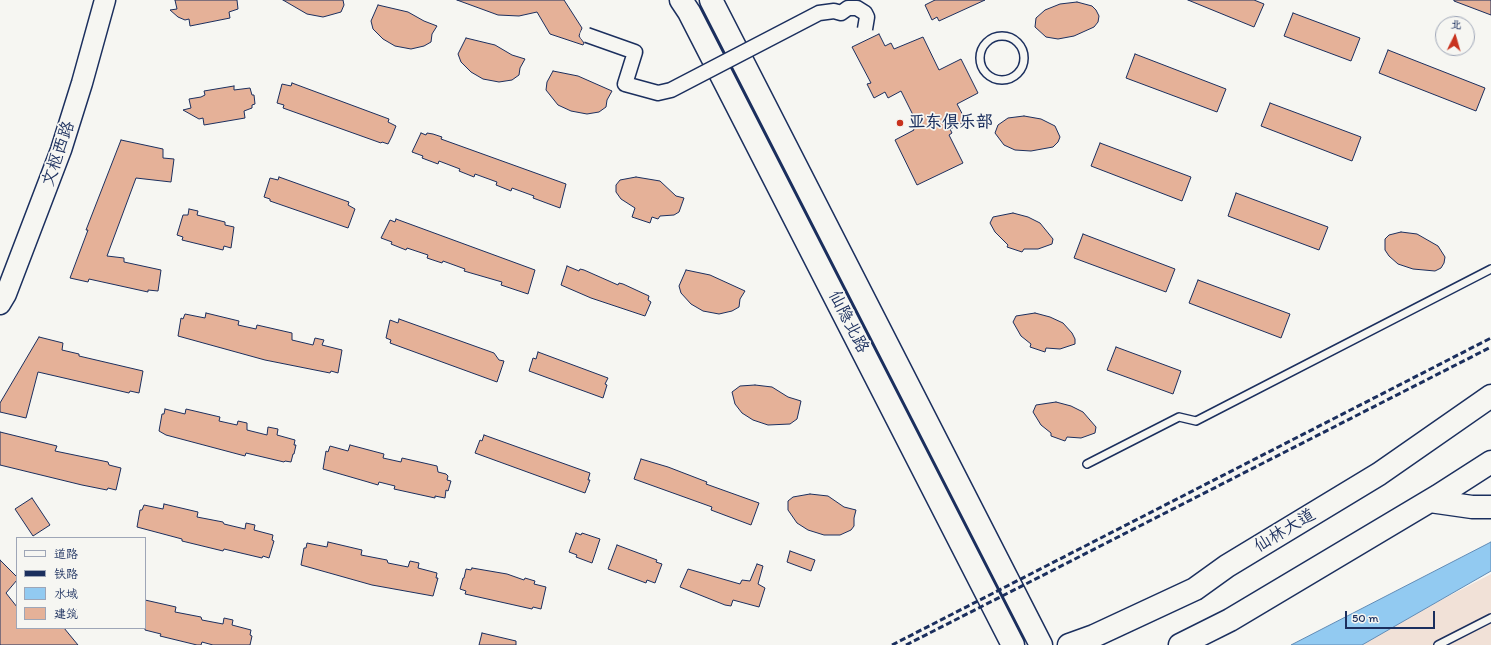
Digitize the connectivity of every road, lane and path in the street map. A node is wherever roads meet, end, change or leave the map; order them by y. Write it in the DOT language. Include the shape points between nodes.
graph roads {
  1 [pos="105,0"];
  2 [pos="681,0"];
  3 [pos="711,0"];
  4 [pos="865,29"];
  5 [pos="587,36"];
  6 [pos="1024,65"];
  7 [pos="1491,269"];
  8 [pos="0,304"];
  9 [pos="1491,396"];
  10 [pos="1491,462"];
  11 [pos="1087,464"];
  12 [pos="1430,501"];
  13 [pos="1491,507"];
  14 [pos="1491,618"];
  15 [pos="1108,636"];
  16 [pos="1013,645"];
  17 [pos="1041,645"];
  18 [pos="1069,645"];
  19 [pos="1180,645"];
  20 [pos="1438,645"];
  1 -- 8 [label="street, 文枢西路" via="61,150"];
  2 -- 16 [label="main road, 仙隐北路"];
  3 -- 17 [label="main road, 仙隐北路"];
  4 -- 5 [label="street, bridge" via="867,17 857,8 848,8 841,13 819,12 671,90 658,93 625,84 636,52"];
  6 -- 6 [label="lane" via="1024,52 1021,46 1006,36 993,38 981,51 983,70 987,75 999,80 1017,75"];
  7 -- 11 [label="lane" via="1196,421 1179,417"];
  9 -- 15 [label="main road, 仙林大道" via="1379,474 1227,566 1195,589"];
  10 -- 12 [label="main road"];
  12 -- 13 [label="main road"];
  12 -- 19 [label="main road" via="1230,620"];
  14 -- 20 [label="lane"];
  15 -- 18 [label="main road, 仙林大道"];
}
